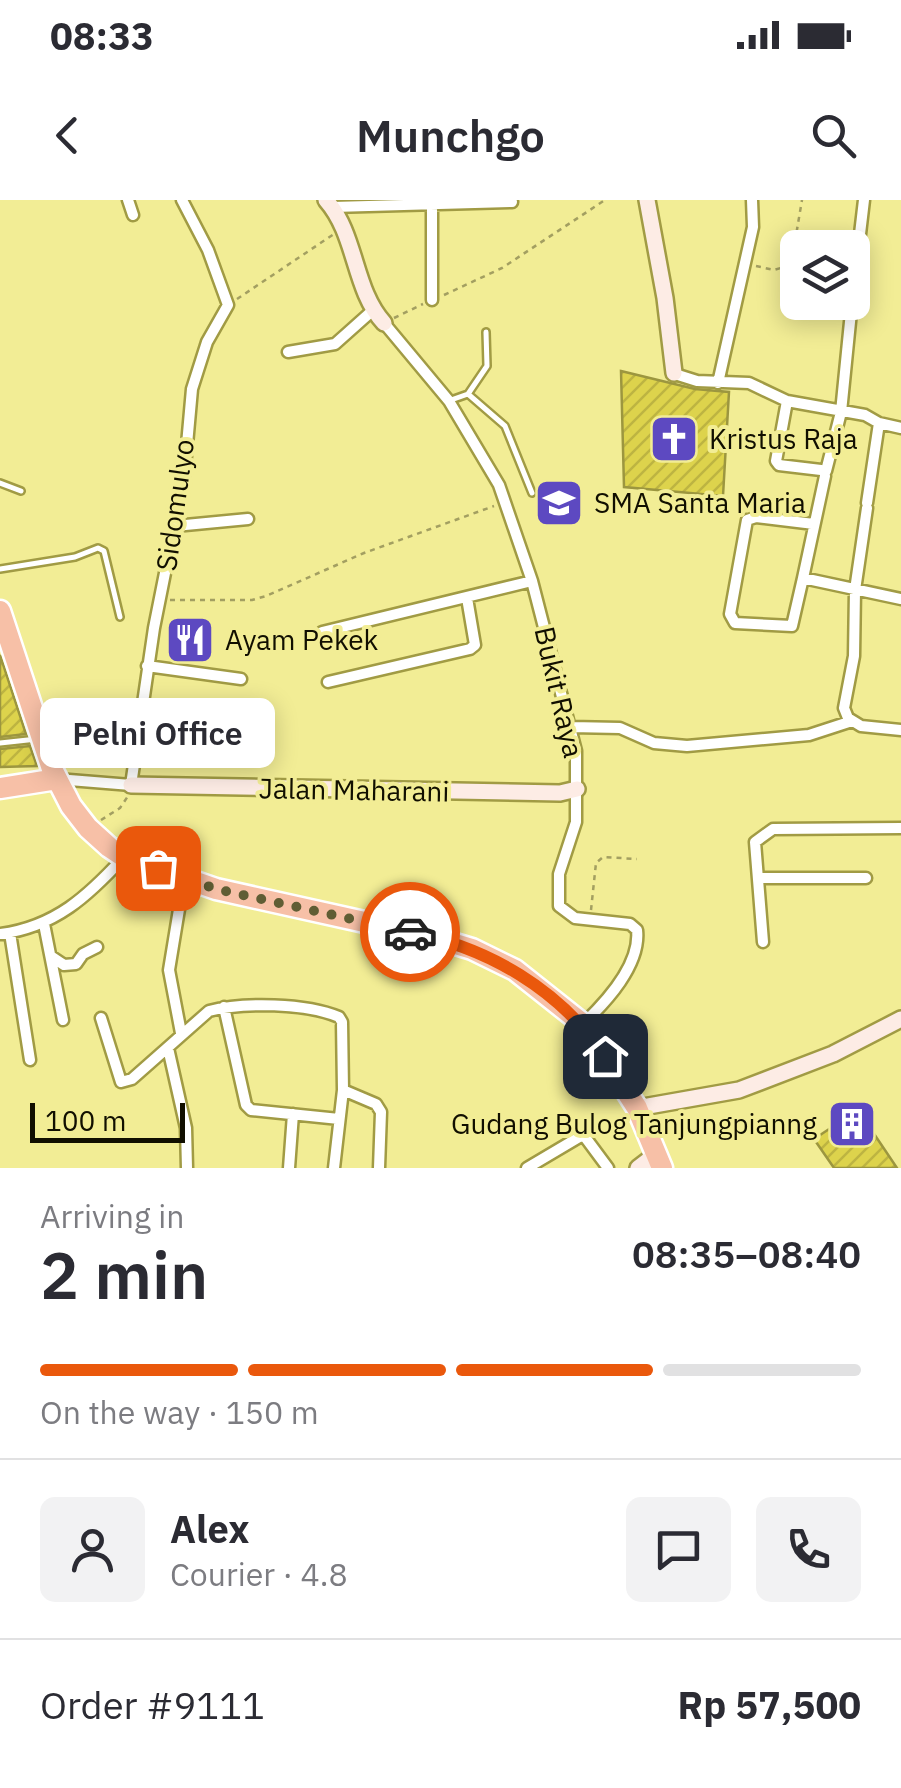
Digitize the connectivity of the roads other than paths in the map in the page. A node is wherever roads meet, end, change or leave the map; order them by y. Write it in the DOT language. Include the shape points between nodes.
graph roads {
  1 [pos="128,200"];
  2 [pos="182,200"];
  3 [pos="648,200"];
  4 [pos="752,200"];
  5 [pos="864,200"];
  6 [pos="512,202"];
  7 [pos="330,204"];
  8 [pos="432,204"];
  9 [pos="134,215"];
  10 [pos="860,230"];
  11 [pos="432,300"];
  12 [pos="378,317"];
  13 [pos="850,320"];
  14 [pos="486,332"];
  15 [pos="288,352"];
  16 [pos="676,374"];
  17 [pos="718,382"];
  18 [pos="468,394"];
  19 [pos="448,401"];
  20 [pos="787,401"];
  21 [pos="841,412"];
  22 [pos="880,423"];
  23 [pos="901,428"];
  24 [pos="824,473"];
  25 [pos="0,483"];
  26 [pos="21,491"];
  27 [pos="532,493"];
  28 [pos="248,520"];
  29 [pos="814,524"];
  30 [pos="175,526"];
  31 [pos="0,569"];
  32 [pos="802,578"];
  33 [pos="532,581"];
  34 [pos="854,590"];
  35 [pos="467,598"];
  36 [pos="901,600"];
  37 [pos="0,611"];
  38 [pos="120,617"];
  39 [pos="322,632"];
  40 [pos="6,644"];
  41 [pos="148,666"];
  42 [pos="242,679"];
  43 [pos="328,682"];
  44 [pos="852,721"];
  45 [pos="570,727"];
  46 [pos="901,730"];
  47 [pos="42,739"];
  48 [pos="0,743"];
  49 [pos="57,779"];
  50 [pos="131,785"];
  51 [pos="0,788"];
  52 [pos="577,789"];
  53 [pos="901,828"];
  54 [pos="124,857"];
  55 [pos="758,878"];
  56 [pos="866,878"];
  57 [pos="184,879"];
  58 [pos="44,924"];
  59 [pos="5,934"];
  60 [pos="763,942"];
  61 [pos="97,947"];
  62 [pos="52,957"];
  63 [pos="224,1007"];
  64 [pos="101,1018"];
  65 [pos="901,1019"];
  66 [pos="63,1020"];
  67 [pos="584,1024"];
  68 [pos="181,1033"];
  69 [pos="168,1048"];
  70 [pos="30,1060"];
  71 [pos="342,1090"];
  72 [pos="637,1108"];
  73 [pos="294,1114"];
  74 [pos="339,1119"];
  75 [pos="652,1164"];
  76 [pos="187,1168"];
  77 [pos="289,1168"];
  78 [pos="334,1168"];
  79 [pos="379,1168"];
  80 [pos="526,1168"];
  81 [pos="608,1168"];
  1 -- 9 [label="street"];
  2 -- 30 [label="street, Sidomulyo" via="228,305 192,390"];
  3 -- 16 [label="street"];
  4 -- 17 [label="street" via="753,227"];
  5 -- 10 [label="street"];
  6 -- 8 [label="street"];
  7 -- 8 [label="street"];
  7 -- 12 [label="street"];
  8 -- 11 [label="street"];
  12 -- 15 [label="street" via="335,344"];
  12 -- 19 [label="street, Bukit Raya"];
  13 -- 21 [label="street"];
  14 -- 18 [label="lane" via="486,366"];
  16 -- 17 [label="street"];
  17 -- 20 [label="street" via="749,384"];
  18 -- 19 [label="lane"];
  18 -- 27 [label="lane" via="505,426"];
  19 -- 33 [label="street, Bukit Raya" via="499,486"];
  20 -- 21 [label="street"];
  20 -- 24 [label="street" via="776,461"];
  21 -- 22 [label="street"];
  21 -- 24 [label="street"];
  22 -- 23 [label="street"];
  22 -- 34 [label="street"];
  24 -- 29 [label="street"];
  25 -- 26 [label="lane"];
  28 -- 30 [label="street"];
  29 -- 32 [label="street"];
  29 -- 32 [label="street" via="748,520 732,620 792,626"];
  30 -- 41 [label="street, Sidomulyo"];
  31 -- 38 [label="lane" via="98,548 108,562"];
  32 -- 34 [label="street"];
  33 -- 35 [label="street"];
  33 -- 45 [label="street, Bukit Raya"];
  34 -- 36 [label="street"];
  34 -- 44 [label="street" via="854,656 844,708"];
  35 -- 39 [label="street"];
  35 -- 43 [label="street" via="475,645 470,649"];
  37 -- 40 [label="highway"];
  40 -- 47 [label="highway"];
  41 -- 42 [label="street"];
  41 -- 50 [label="street, Sidomulyo"];
  44 -- 45 [label="street" via="809,735 687,746 654,743 620,728"];
  44 -- 46 [label="street"];
  45 -- 52 [label="street, Bukit Raya"];
  47 -- 48 [label="lane"];
  47 -- 49 [label="highway"];
  49 -- 50 [label="street"];
  49 -- 51 [label="highway"];
  49 -- 54 [label="highway" via="88,828"];
  50 -- 52 [label="street, Jalan Maharani"];
  52 -- 67 [label="street, Bukit Raya" via="559,906 590,922 630,924 638,937 615,992"];
  53 -- 55 [label="street" via="773,829 756,842"];
  54 -- 57 [label="highway"];
  54 -- 58 [label="street" via="92,892"];
  55 -- 56 [label="street"];
  55 -- 60 [label="street"];
  57 -- 67 [label="highway" via="472,949 515,970"];
  57 -- 68 [label="street" via="169,970"];
  58 -- 59 [label="street"];
  58 -- 62 [label="street"];
  59 -- 70 [label="street"];
  61 -- 62 [label="street" via="76,964"];
  62 -- 66 [label="street"];
  63 -- 68 [label="street"];
  63 -- 71 [label="street" via="276,1006 338,1016"];
  63 -- 73 [label="street" via="246,1105"];
  64 -- 69 [label="street" via="118,1081 132,1079"];
  65 -- 72 [label="street" via="740,1090"];
  67 -- 72 [label="highway"];
  68 -- 69 [label="street"];
  69 -- 76 [label="street" via="186,1128"];
  71 -- 74 [label="street"];
  71 -- 79 [label="street" via="382,1112"];
  72 -- 75 [label="highway"];
  73 -- 74 [label="street"];
  73 -- 77 [label="street"];
  74 -- 78 [label="street"];
  80 -- 81 [label="street" via="581,1136"];
}
